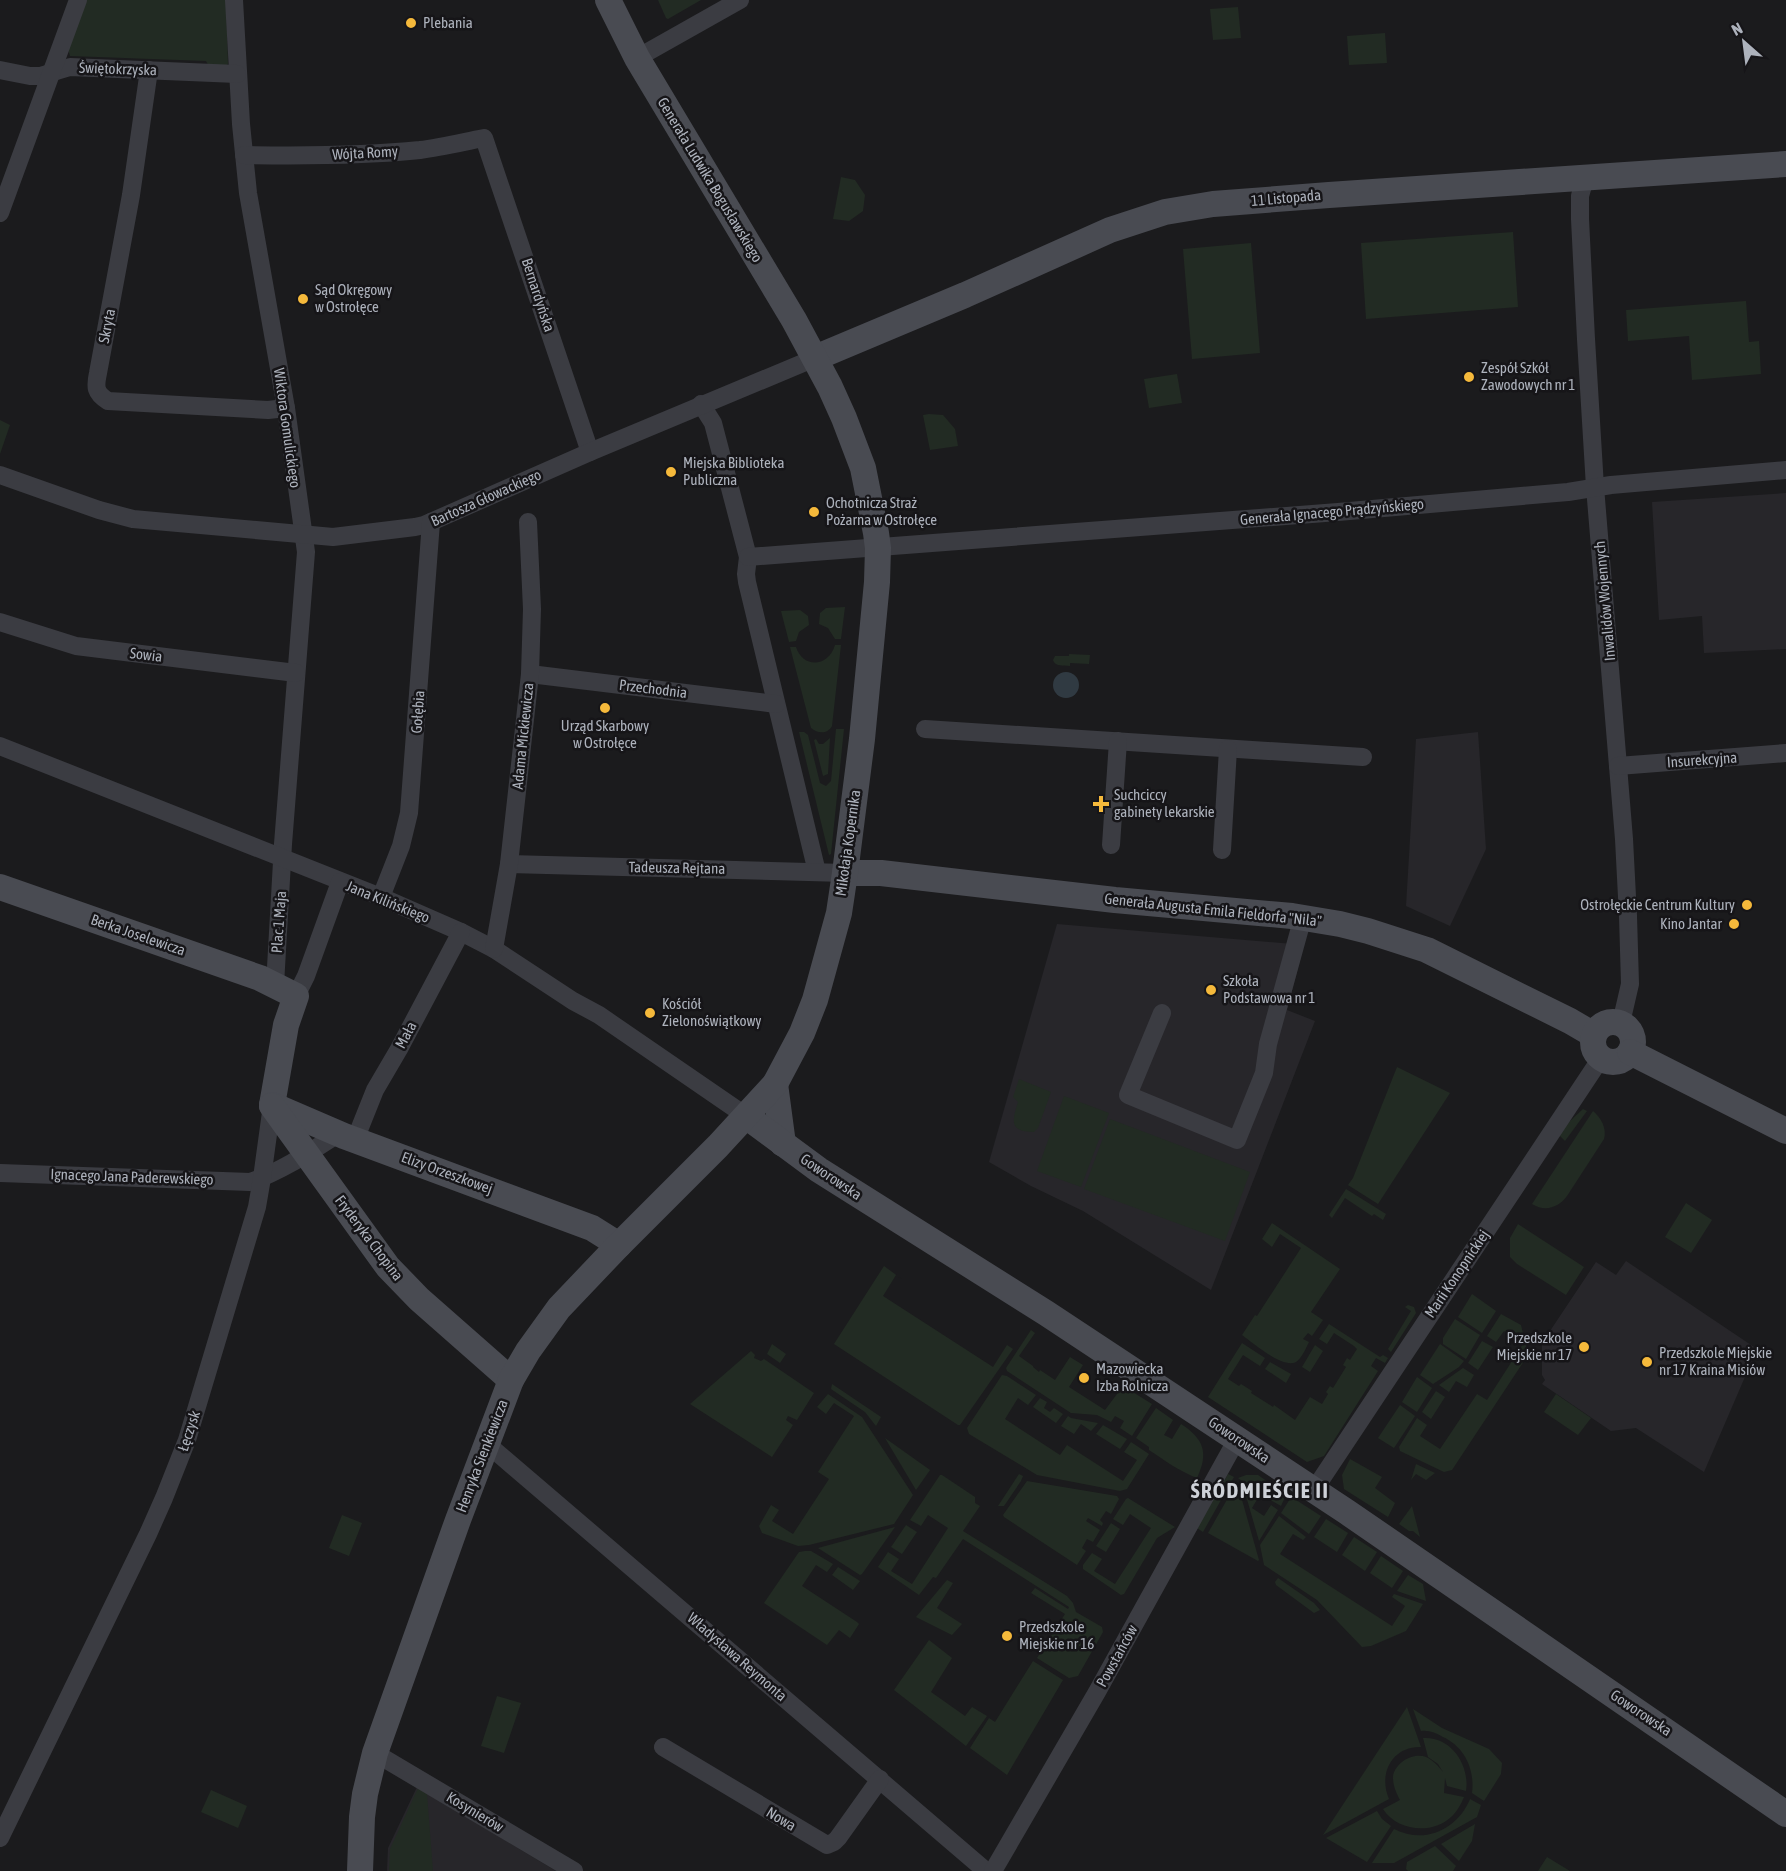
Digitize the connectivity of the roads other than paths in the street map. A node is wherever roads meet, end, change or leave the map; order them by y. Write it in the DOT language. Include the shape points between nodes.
graph roads {
  1 [pos="78,0"];
  2 [pos="234,0"];
  3 [pos="608,0"];
  4 [pos="740,0"];
  5 [pos="638,58"];
  6 [pos="0,70"];
  7 [pos="149,70"];
  8 [pos="50,74"];
  9 [pos="237,74"];
  10 [pos="484,138"];
  11 [pos="244,156"];
  12 [pos="1786,164"];
  13 [pos="1584,178"];
  14 [pos="0,213"];
  15 [pos="815,358"];
  16 [pos="701,405"];
  17 [pos="286,408"];
  18 [pos="590,452"];
  19 [pos="1786,470"];
  20 [pos="0,475"];
  21 [pos="1595,487"];
  22 [pos="431,522"];
  23 [pos="528,522"];
  24 [pos="304,536"];
  25 [pos="878,548"];
  26 [pos="748,557"];
  27 [pos="0,622"];
  28 [pos="296,673"];
  29 [pos="530,674"];
  30 [pos="776,704"];
  31 [pos="925,729"];
  32 [pos="1118,741"];
  33 [pos="0,746"];
  34 [pos="1228,749"];
  35 [pos="1786,753"];
  36 [pos="1363,757"];
  37 [pos="1618,766"];
  38 [pos="1111,845"];
  39 [pos="1222,850"];
  40 [pos="283,859"];
  41 [pos="509,864"];
  42 [pos="817,872"];
  43 [pos="845,873"];
  44 [pos="340,882"];
  45 [pos="0,887"];
  46 [pos="381,897"];
  47 [pos="1303,917"];
  48 [pos="461,932"];
  49 [pos="494,949"];
  50 [pos="285,990"];
  51 [pos="1162,1013"];
  52 [pos="1621,1023"];
  53 [pos="1598,1047"];
  54 [pos="1630,1052"];
  55 [pos="775,1084"];
  56 [pos="272,1105"];
  57 [pos="746,1116"];
  58 [pos="1786,1131"];
  59 [pos="347,1137"];
  60 [pos="783,1144"];
  61 [pos="307,1154"];
  62 [pos="0,1173"];
  63 [pos="262,1178"];
  64 [pos="620,1245"];
  65 [pos="511,1380"];
  66 [pos="1237,1439"];
  67 [pos="486,1443"];
  68 [pos="1314,1490"];
  69 [pos="663,1747"];
  70 [pos="375,1753"];
  71 [pos="880,1779"];
  72 [pos="1786,1814"];
  73 [pos="0,1838"];
  74 [pos="360,1871"];
  75 [pos="574,1871"];
  76 [pos="986,1871"];
  77 [pos="993,1871"];
  1 -- 8 [label="street"];
  2 -- 9 [label="street, Wiktora Gomulickiego"];
  3 -- 5 [label="street, Generała Ludwika Bogusławskiego"];
  4 -- 5 [label="street"];
  5 -- 15 [label="street, Generała Ludwika Bogusławskiego"];
  6 -- 8 [label="street, Świętokrzyska" via="30,76"];
  7 -- 8 [label="street, Świętokrzyska" via="70,67"];
  7 -- 9 [label="street, Świętokrzyska"];
  7 -- 17 [label="street, Skryta" via="97,392 108,401"];
  8 -- 14 [label="street"];
  9 -- 11 [label="street, Wiktora Gomulickiego"];
  10 -- 11 [label="street, Wójta Romy" via="391,153"];
  10 -- 18 [label="street, Bernardyńska"];
  11 -- 17 [label="street, Wiktora Gomulickiego"];
  12 -- 13 [label="street, 11 Listopada"];
  13 -- 15 [label="street, 11 Listopada" via="1213,204 1165,212 1110,230"];
  13 -- 21 [label="street, Inwalidów Wojennych" via="1580,219"];
  15 -- 16 [label="street, Bartosza Głowackiego"];
  15 -- 25 [label="street, Mikołaja Kopernika" via="863,468"];
  16 -- 18 [label="street, Bartosza Głowackiego"];
  16 -- 26 [label="street, Mikołaja Kopernika" via="713,423"];
  17 -- 24 [label="street, Wiktora Gomulickiego"];
  18 -- 22 [label="street, Bartosza Głowackiego"];
  19 -- 21 [label="street, Generała Ignacego Prądzyńskiego"];
  20 -- 24 [label="street, Bartosza Głowackiego" via="127,518"];
  21 -- 25 [label="street, Generała Ignacego Prądzyńskiego"];
  21 -- 37 [label="street, Inwalidów Wojennych"];
  22 -- 24 [label="street, Bartosza Głowackiego" via="370,534"];
  22 -- 46 [label="street, Gołębia" via="409,813"];
  23 -- 29 [label="street, Adama Mickiewicza"];
  24 -- 28 [label="street, Wiktora Gomulickiego"];
  25 -- 26 [label="street"];
  25 -- 43 [label="street, Mikołaja Kopernika" via="871,650"];
  26 -- 30 [label="street, Mikołaja Kopernika" via="746,574"];
  27 -- 28 [label="street, Sowia" via="76,646"];
  28 -- 40 [label="street, Wiktora Gomulickiego"];
  29 -- 30 [label="street, Przechodnia"];
  29 -- 41 [label="street, Adama Mickiewicza"];
  30 -- 42 [label="street, Mikołaja Kopernika"];
  31 -- 32 [label="street"];
  32 -- 34 [label="street"];
  32 -- 38 [label="street"];
  33 -- 40 [label="street, Jana Kilińskiego"];
  34 -- 36 [label="street"];
  34 -- 39 [label="street"];
  35 -- 37 [label="street, Insurekcyjna"];
  37 -- 52 [label="street, Inwalidów Wojennych" via="1630,984"];
  40 -- 44 [label="street, Jana Kilińskiego"];
  40 -- 50 [label="street, Plac 1 Maja"];
  41 -- 42 [label="street, Tadeusza Rejtana"];
  41 -- 49 [label="street, Adama Mickiewicza"];
  42 -- 43 [label="street, Tadeusza Rejtana"];
  43 -- 47 [label="street, Generała Augusta Emila Fieldorfa \"Nila\"" via="881,873"];
  43 -- 55 [label="street, Mikołaja Kopernika" via="815,1000"];
  44 -- 46 [label="street, Jana Kilińskiego"];
  44 -- 50 [label="street" via="306,976"];
  45 -- 50 [label="street, Berka Joselewicza" via="261,978"];
  46 -- 48 [label="street, Jana Kilińskiego"];
  47 -- 51 [label="street" via="1268,1044 1264,1073 1237,1140 1128,1095"];
  47 -- 53 [label="street, Generała Augusta Emila Fieldorfa \"Nila\"" via="1368,931 1427,950 1570,1021"];
  48 -- 49 [label="street, Jana Kilińskiego"];
  48 -- 59 [label="street, Mała"];
  49 -- 57 [label="street, Jana Kilińskiego"];
  50 -- 56 [label="street, Łęczysk" via="286,1025"];
  52 -- 53 [label="street" via="1608,1023 1597,1029"];
  52 -- 54 [label="street" via="1632,1036"];
  53 -- 54 [label="street" via="1606,1061 1617,1062"];
  53 -- 68 [label="street, Marii Konopnickiej"];
  54 -- 58 [label="street"];
  55 -- 57 [label="street, Mikołaja Kopernika"];
  55 -- 60 [label="street"];
  56 -- 59 [label="street, Elizy Orzeszkowej"];
  56 -- 61 [label="street, Fryderyka Chopina"];
  56 -- 63 [label="street, Łęczysk"];
  57 -- 60 [label="street, Goworowska"];
  57 -- 64 [label="street, Henryka Sienkiewicza"];
  59 -- 61 [label="street"];
  59 -- 64 [label="street, Elizy Orzeszkowej" via="592,1228"];
  60 -- 66 [label="street, Goworowska"];
  61 -- 63 [label="street"];
  61 -- 65 [label="street, Fryderyka Chopina" via="395,1275"];
  62 -- 63 [label="street, Ignacego Jana Paderewskiego" via="250,1182"];
  63 -- 73 [label="street, Łęczysk" via="179,1462"];
  64 -- 65 [label="street, Henryka Sienkiewicza" via="559,1308"];
  65 -- 67 [label="street, Henryka Sienkiewicza"];
  66 -- 68 [label="street, Goworowska"];
  66 -- 77 [label="street, Powstańców"];
  67 -- 70 [label="street, Henryka Sienkiewicza"];
  67 -- 71 [label="street, Władysława Reymonta"];
  68 -- 72 [label="street, Goworowska"];
  69 -- 71 [label="street, Nowa" via="827,1845 838,1838"];
  70 -- 74 [label="street, Henryka Sienkiewicza" via="362,1817"];
  70 -- 75 [label="street, Kosynierów"];
  71 -- 76 [label="street, Władysława Reymonta"];
}
